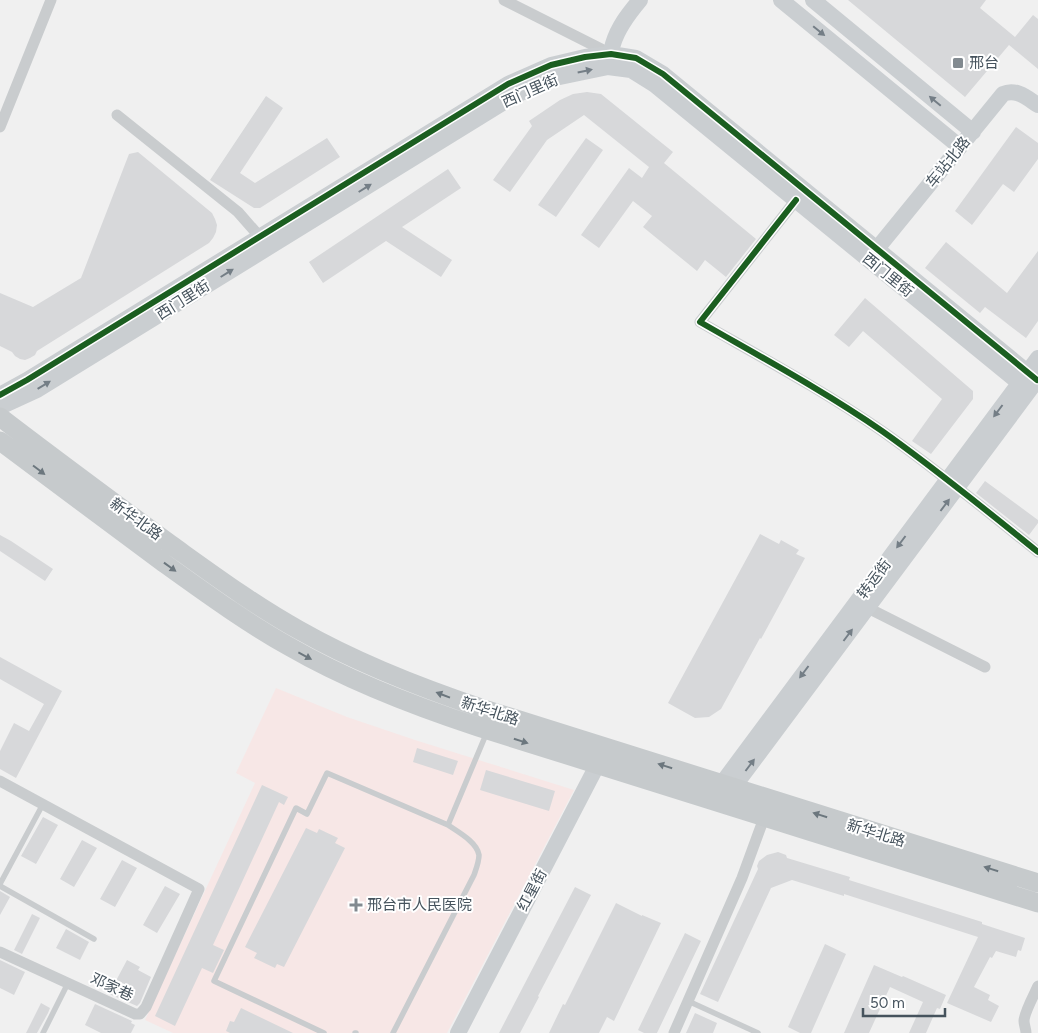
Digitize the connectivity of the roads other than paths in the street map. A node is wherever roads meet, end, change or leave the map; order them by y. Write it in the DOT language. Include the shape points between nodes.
graph roads {
  1 [pos="52,0"];
  2 [pos="504,0"];
  3 [pos="640,0"];
  4 [pos="781,0"];
  5 [pos="813,0"];
  6 [pos="610,60"];
  7 [pos="1038,105"];
  8 [pos="116,115"];
  9 [pos="0,126"];
  10 [pos="973,132"];
  11 [pos="960,147"];
  12 [pos="796,200"];
  13 [pos="260,236"];
  14 [pos="873,254"];
  15 [pos="1038,358"];
  16 [pos="1030,381"];
  17 [pos="0,394"];
  18 [pos="0,407"];
  19 [pos="0,417"];
  20 [pos="0,441"];
  21 [pos="953,484"];
  22 [pos="1038,552"];
  23 [pos="862,605"];
  24 [pos="985,667"];
  25 [pos="488,730"];
  26 [pos="607,748"];
  27 [pos="598,765"];
  28 [pos="0,780"];
  29 [pos="727,786"];
  30 [pos="715,802"];
  31 [pos="43,804"];
  32 [pos="764,818"];
  33 [pos="448,825"];
  34 [pos="1038,883"];
  35 [pos="0,885"];
  36 [pos="1038,903"];
  37 [pos="94,939"];
  38 [pos="0,952"];
  39 [pos="68,983"];
  40 [pos="1038,986"];
  41 [pos="688,1001"];
  42 [pos="43,1033"];
  43 [pos="324,1033"];
  44 [pos="393,1033"];
  45 [pos="458,1033"];
  46 [pos="674,1033"];
  47 [pos="758,1033"];
  48 [pos="1026,1033"];
  1 -- 9 [label="street"];
  2 -- 6 [label="street"];
  3 -- 6 [label="street" via="616,35"];
  4 -- 11 [label="street, one-way"];
  10 -- 5 [label="street, one-way"];
  6 -- 12 [label="street, 西门里街" via="655,85"];
  6 -- 13 [label="street" via="585,57 551,65 508,84"];
  6 -- 14 [label="street" via="636,58 663,74"];
  18 -- 6 [label="street, 西门里街, one-way" via="45,385 514,96"];
  7 -- 10 [label="street, 车站北路" via="1017,93 1003,94"];
  8 -- 13 [label="street" via="238,212"];
  10 -- 11 [label="street, 车站北路"];
  11 -- 14 [label="street, 车站北路"];
  12 -- 14 [label="street, 西门里街"];
  12 -- 21 [label="street" via="700,322 842,405"];
  13 -- 17 [label="street"];
  14 -- 16 [label="street"];
  15 -- 16 [label="street, 转运街"];
  16 -- 21 [label="street, 转运街"];
  26 -- 19 [label="main road, 新华北路, one-way" via="444,695 317,640 237,592"];
  20 -- 25 [label="main road, 新华北路, one-way" via="226,608 271,636 346,676"];
  21 -- 22 [label="street"];
  21 -- 23 [label="street, 转运街"];
  23 -- 24 [label="street"];
  23 -- 29 [label="street, 转运街"];
  25 -- 27 [label="main road, 新华北路, one-way"];
  25 -- 33 [label="lane"];
  26 -- 27 [label="street, 红星街"];
  29 -- 26 [label="main road, 新华北路, one-way"];
  27 -- 30 [label="main road, 新华北路"];
  27 -- 45 [label="street, 红星街"];
  28 -- 31 [label="street"];
  29 -- 30 [label="street, 转运街"];
  34 -- 29 [label="main road, 新华北路, one-way"];
  30 -- 32 [label="main road, 新华北路"];
  31 -- 35 [label="lane"];
  31 -- 39 [label="street, 邓家巷" via="199,889 140,1014"];
  32 -- 36 [label="main road, 新华北路"];
  32 -- 41 [label="street" via="742,878"];
  33 -- 43 [label="lane" via="327,774 308,814 296,808 214,981"];
  33 -- 44 [label="lane" via="473,844 479,857 478,865"];
  35 -- 37 [label="lane"];
  38 -- 39 [label="street, 邓家巷"];
  39 -- 42 [label="lane"];
  40 -- 48 [label="street" via="1026,1013"];
  41 -- 46 [label="street"];
  41 -- 47 [label="lane"];
}
